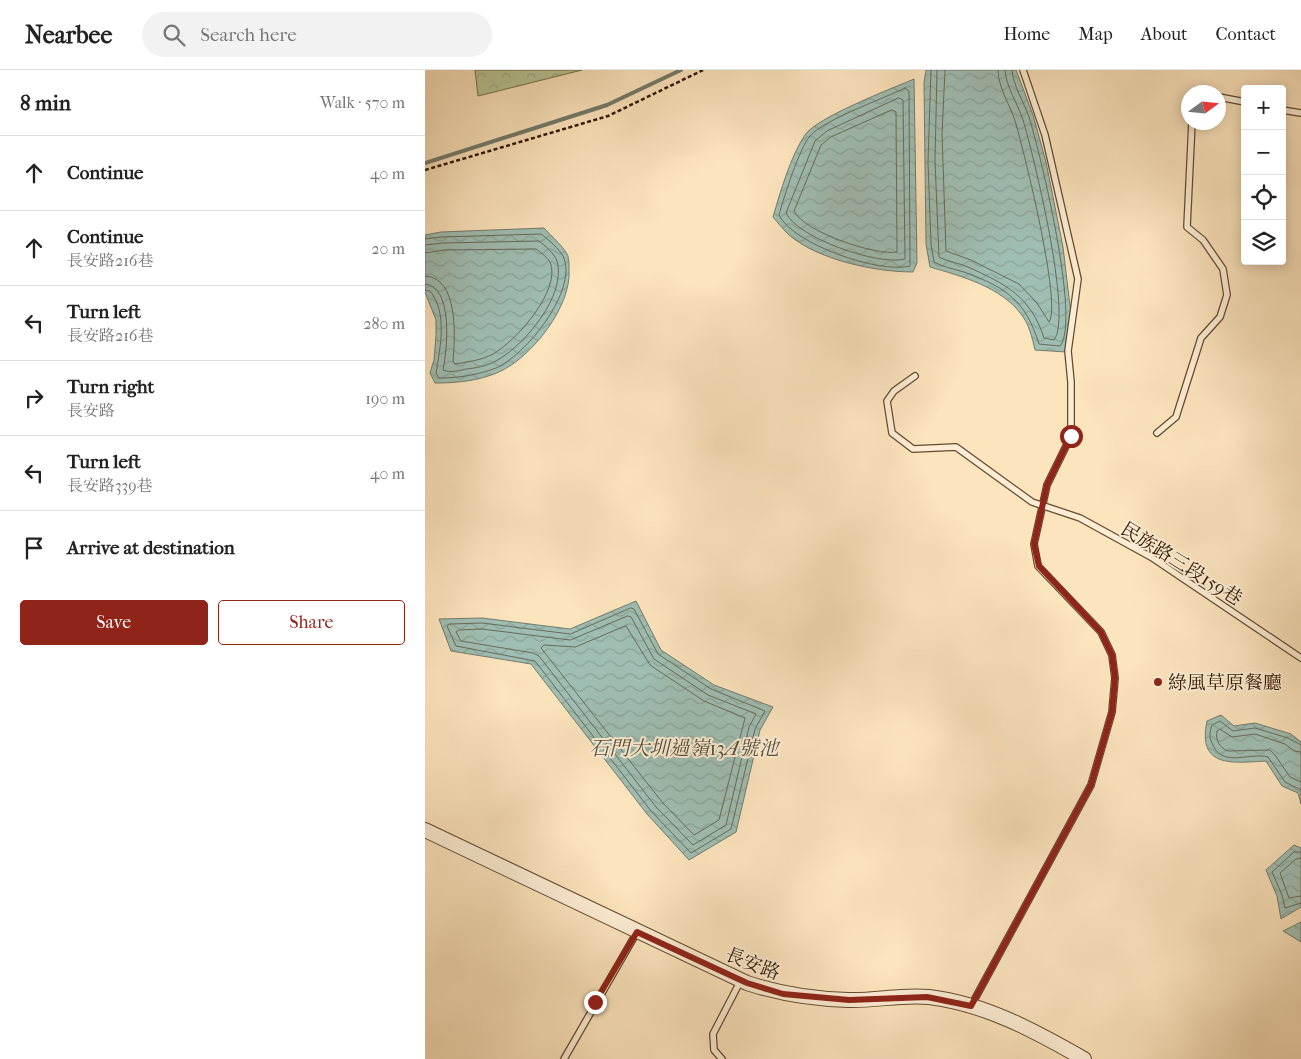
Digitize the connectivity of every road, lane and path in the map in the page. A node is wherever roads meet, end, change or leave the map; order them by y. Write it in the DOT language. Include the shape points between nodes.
graph roads {
  1 [pos="703,70"];
  2 [pos="1023,70"];
  3 [pos="1226,98"];
  4 [pos="1241,101"];
  5 [pos="1286,111"];
  6 [pos="1301,113"];
  7 [pos="1192,130"];
  8 [pos="425,170"];
  9 [pos="915,376"];
  10 [pos="1157,433"];
  11 [pos="1042,504"];
  12 [pos="1301,658"];
  13 [pos="425,830"];
  14 [pos="637,932"];
  15 [pos="741,980"];
  16 [pos="971,1006"];
  17 [pos="564,1059"];
  18 [pos="721,1059"];
  19 [pos="1084,1059"];
  1 -- 8 [label="path" via="608,116"];
  2 -- 11 [label="lane" via="1045,135 1078,279 1068,351 1071,436 1047,485"];
  3 -- 4 [label="lane"];
  5 -- 6 [label="lane"];
  7 -- 10 [label="lane" via="1187,227 1203,240 1223,269 1227,295 1220,317 1201,338 1176,417"];
  9 -- 11 [label="lane, 民族路三段159巷" via="894,391 887,402 892,433 913,449 955,447 1032,502"];
  11 -- 12 [label="lane, 民族路三段159巷" via="1080,518 1151,557"];
  11 -- 16 [label="lane" via="1034,544 1039,566 1101,632 1112,655 1115,678 1112,712 1091,785"];
  13 -- 14 [label="street, 長安路"];
  14 -- 15 [label="street, 長安路"];
  14 -- 17 [label="lane"];
  15 -- 16 [label="street, 長安路" via="783,994 849,1000 927,997"];
  15 -- 18 [label="lane" via="713,1034 714,1050"];
  16 -- 19 [label="street, 長安路" via="1024,1025"];
}
